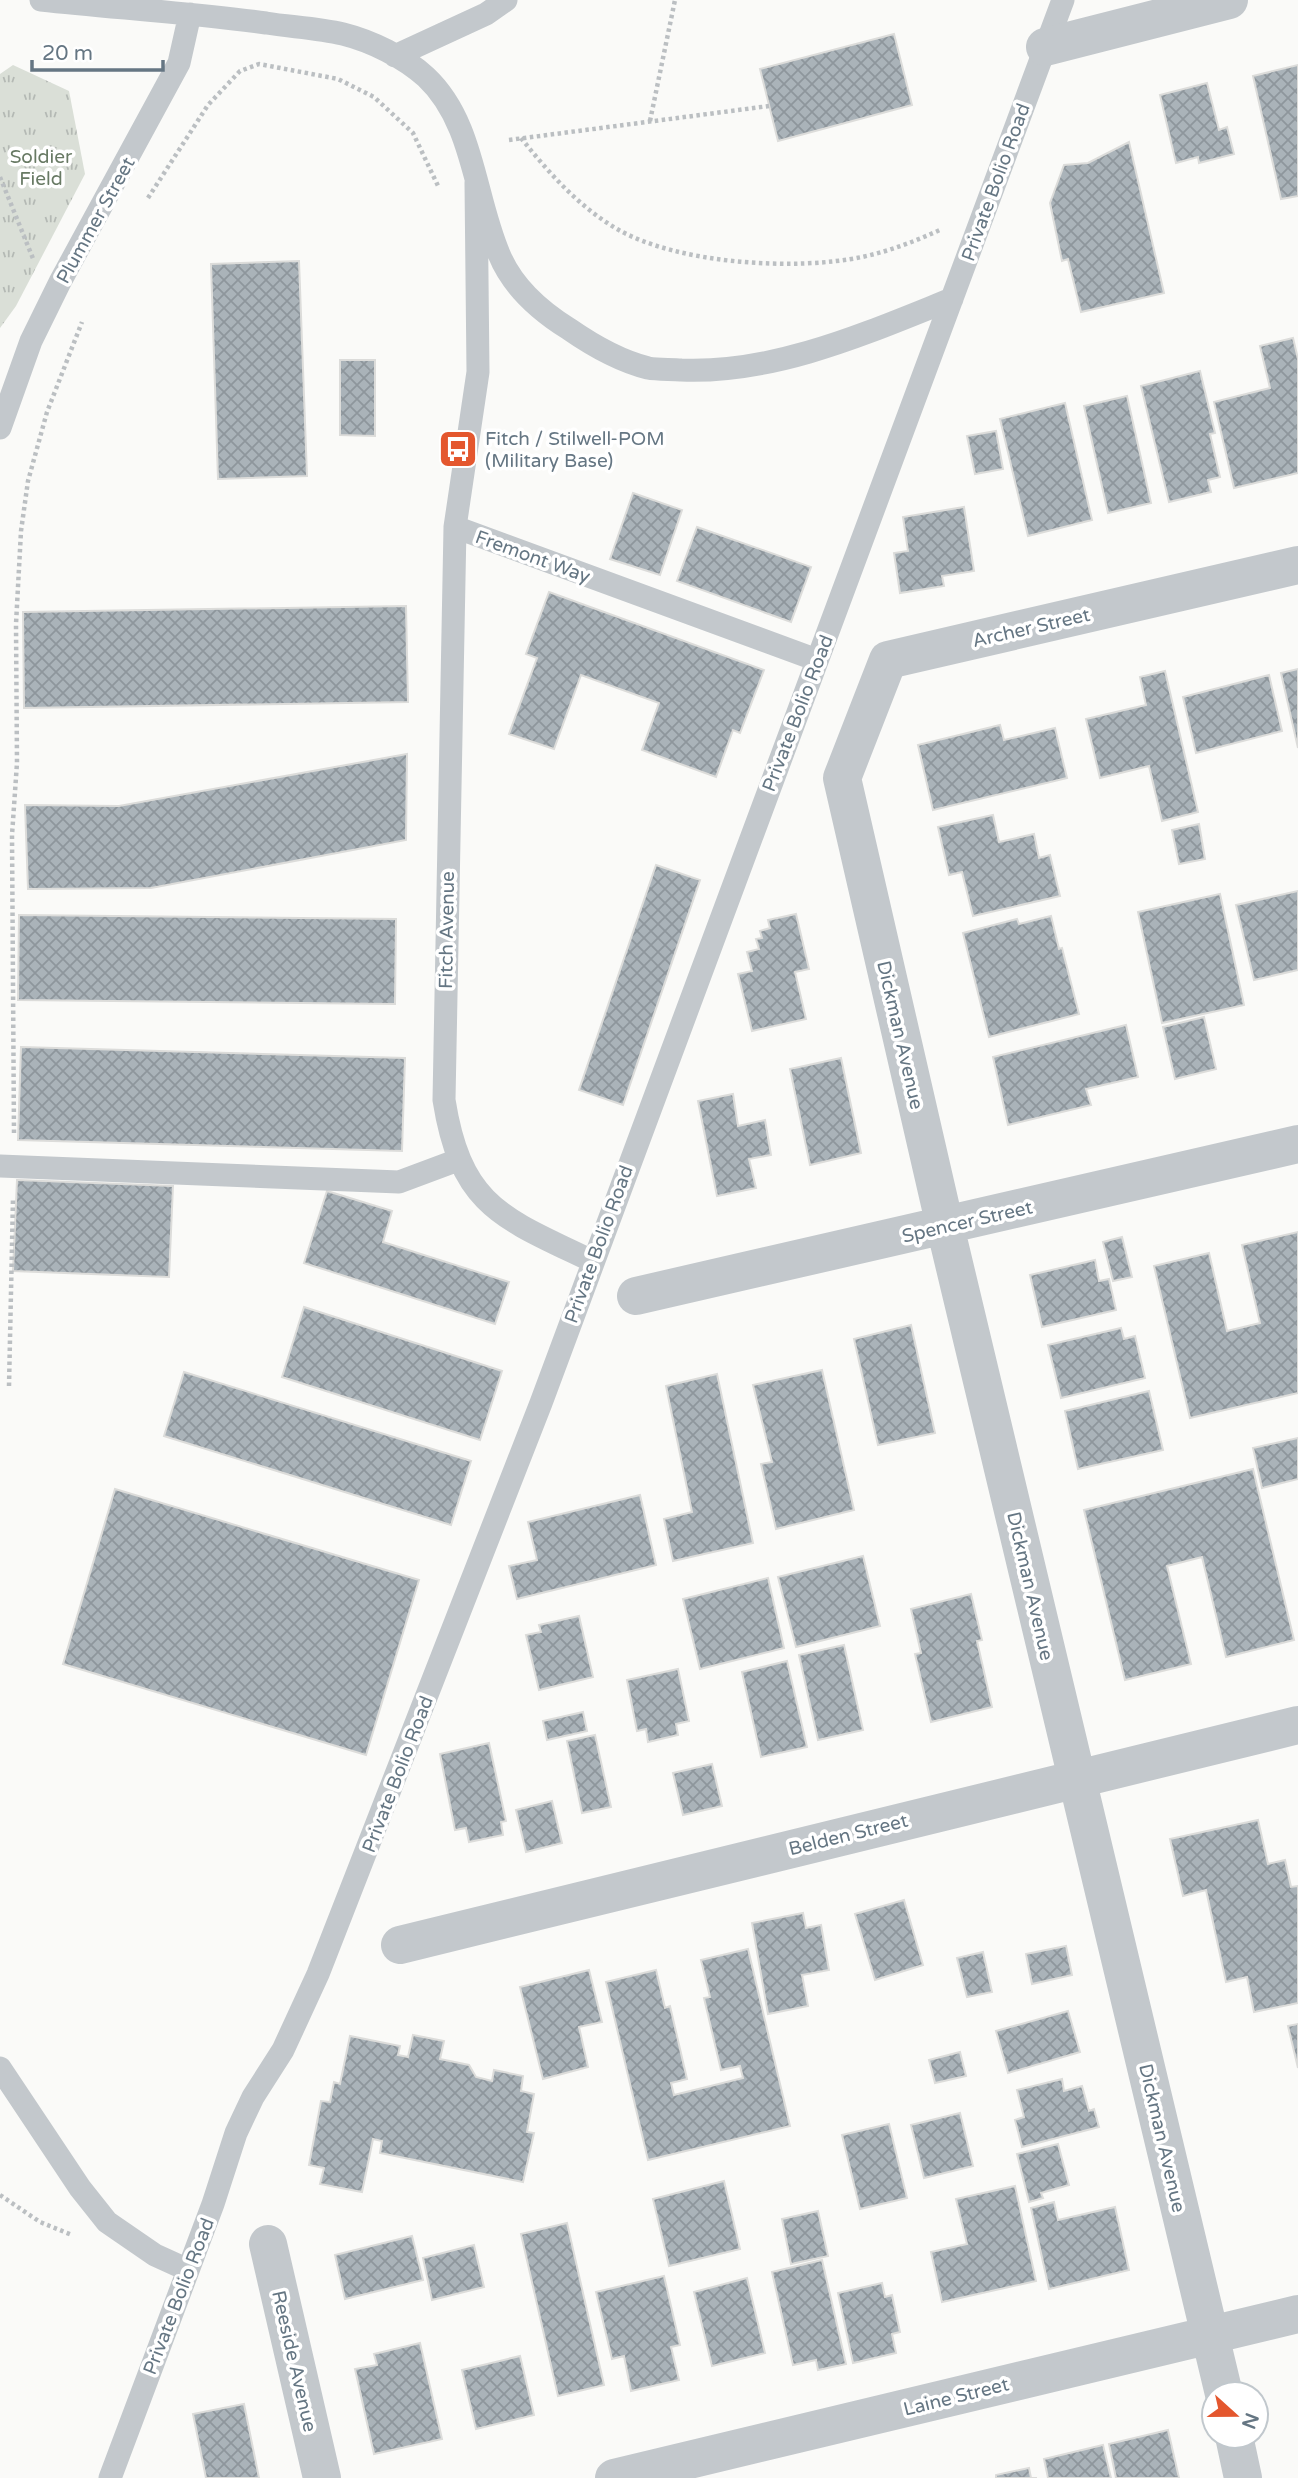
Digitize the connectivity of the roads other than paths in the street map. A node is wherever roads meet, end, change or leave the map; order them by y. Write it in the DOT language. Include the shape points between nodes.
graph roads {
  1 [pos="41,0"];
  2 [pos="506,0"];
  3 [pos="1063,0"];
  4 [pos="1229,0"];
  5 [pos="78,2"];
  6 [pos="190,14"];
  7 [pos="1045,47"];
  8 [pos="395,56"];
  9 [pos="475,184"];
  10 [pos="952,299"];
  11 [pos="0,428"];
  12 [pos="456,527"];
  13 [pos="1298,565"];
  14 [pos="817,660"];
  15 [pos="842,778"];
  16 [pos="1298,1144"];
  17 [pos="458,1160"];
  18 [pos="7,1167"];
  19 [pos="945,1226"];
  20 [pos="592,1261"];
  21 [pos="636,1296"];
  22 [pos="1298,1725"];
  23 [pos="1077,1778"];
  24 [pos="400,1945"];
  25 [pos="0,2068"];
  26 [pos="268,2244"];
  27 [pos="188,2270"];
  28 [pos="1298,2314"];
  29 [pos="1210,2335"];
  30 [pos="1221,2380"];
  31 [pos="1237,2450"];
  32 [pos="110,2478"];
  33 [pos="322,2478"];
  34 [pos="614,2478"];
  35 [pos="1243,2478"];
  1 -- 5 [label="lane"];
  2 -- 8 [label="lane" via="486,15"];
  3 -- 7 [label="lane, Private Bolio Road"];
  4 -- 7 [label="street"];
  5 -- 6 [label="lane"];
  6 -- 8 [label="lane" via="342,34"];
  6 -- 11 [label="lane, Plummer Street" via="179,63 31,341"];
  7 -- 10 [label="lane, Private Bolio Road"];
  8 -- 9 [label="lane" via="425,77 443,98 461,128"];
  9 -- 10 [label="lane" via="505,269 528,297 592,345 649,368 698,370 801,354"];
  9 -- 12 [label="lane, Fremont Way" via="478,372"];
  10 -- 14 [label="lane, Private Bolio Road"];
  12 -- 14 [label="lane, Fremont Way"];
  12 -- 17 [label="lane, Fitch Avenue" via="444,1100"];
  13 -- 15 [label="street, Archer Street" via="888,660"];
  14 -- 20 [label="lane, Private Bolio Road"];
  15 -- 19 [label="street, Dickman Avenue"];
  16 -- 19 [label="street, Spencer Street"];
  17 -- 18 [label="lane" via="400,1182"];
  17 -- 20 [label="lane, Fitch Avenue" via="488,1203 507,1220"];
  19 -- 21 [label="street, Spencer Street"];
  19 -- 23 [label="street, Dickman Avenue"];
  20 -- 27 [label="lane, Private Bolio Road" via="318,1974 236,2133"];
  22 -- 23 [label="street, Belden Street"];
  23 -- 24 [label="street, Belden Street"];
  23 -- 29 [label="street, Dickman Avenue"];
  25 -- 27 [label="lane" via="107,2222 155,2255"];
  26 -- 33 [label="street, Reeside Avenue"];
  27 -- 32 [label="lane, Private Bolio Road"];
  28 -- 29 [label="street, Laine Street"];
  29 -- 30 [label="street, Dickman Avenue"];
  29 -- 34 [label="street, Laine Street"];
  31 -- 35 [label="street"];
}
